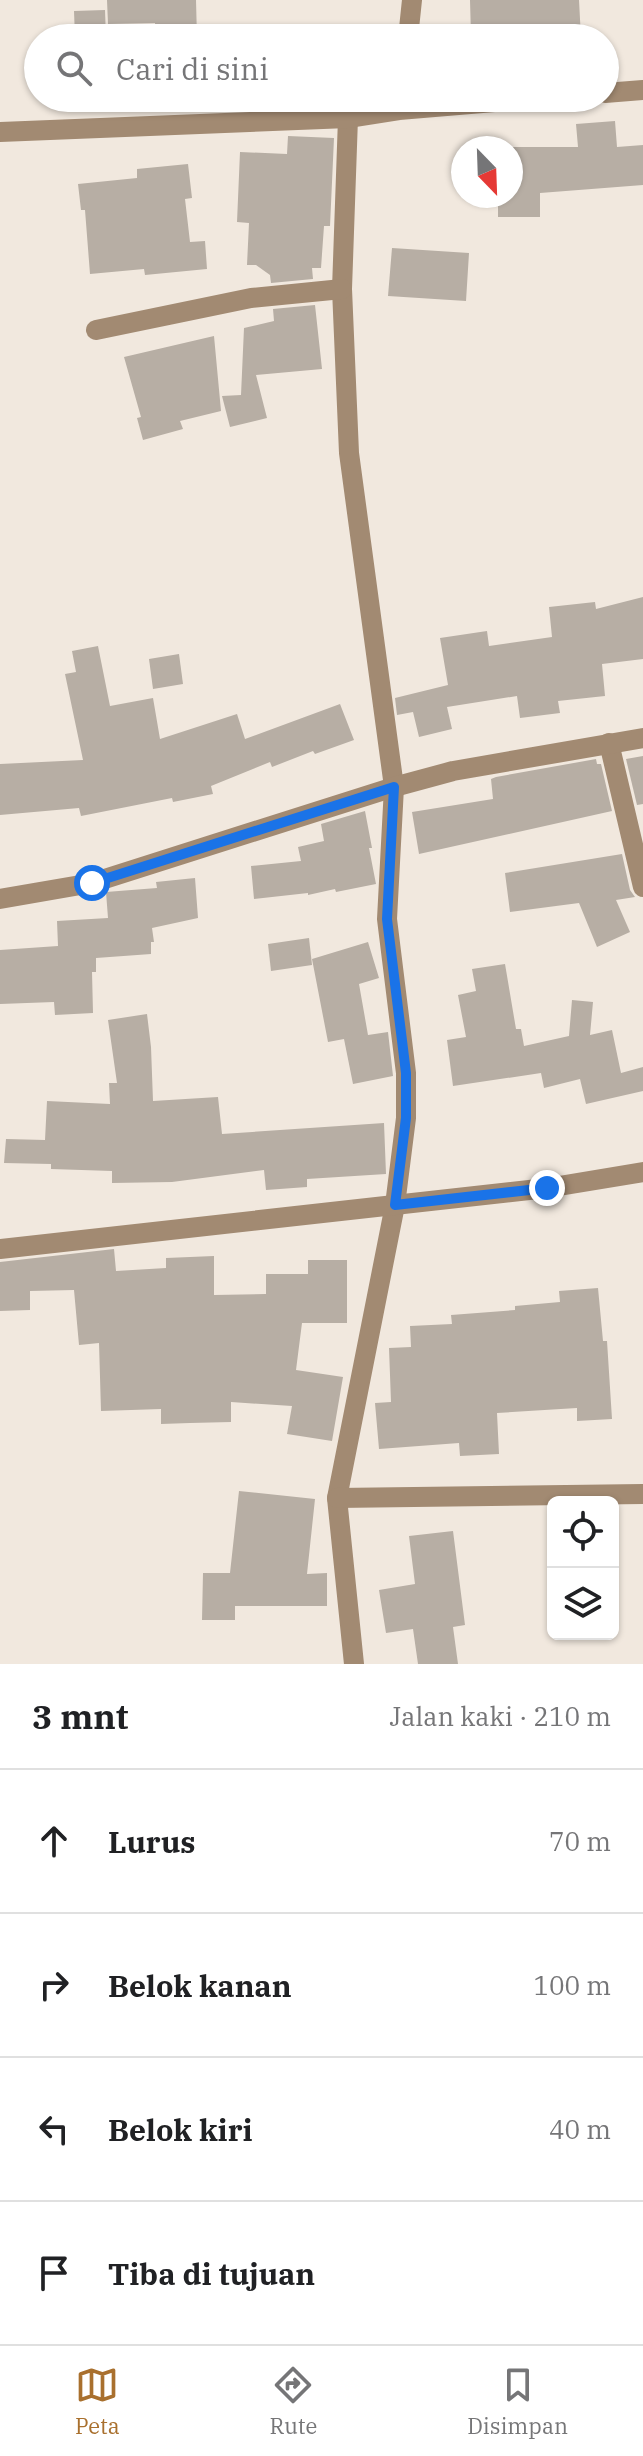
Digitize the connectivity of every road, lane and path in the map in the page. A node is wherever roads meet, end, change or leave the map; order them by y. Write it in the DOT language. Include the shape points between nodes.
graph roads {
  1 [pos="412,0"];
  2 [pos="409,24"];
  3 [pos="643,90"];
  4 [pos="619,92"];
  5 [pos="370,112"];
  6 [pos="348,118"];
  7 [pos="0,132"];
  8 [pos="342,289"];
  9 [pos="96,330"];
  10 [pos="643,738"];
  11 [pos="609,743"];
  12 [pos="394,787"];
  13 [pos="643,887"];
  14 [pos="0,899"];
  15 [pos="643,1172"];
  16 [pos="395,1205"];
  17 [pos="0,1249"];
  18 [pos="643,1494"];
  19 [pos="337,1498"];
  20 [pos="354,1664"];
  1 -- 2 [label="street"];
  3 -- 4 [label="street"];
  5 -- 6 [label="street"];
  6 -- 7 [label="street"];
  6 -- 8 [label="street"];
  8 -- 9 [label="street" via="251,298"];
  8 -- 12 [label="street" via="349,453"];
  10 -- 11 [label="street"];
  11 -- 12 [label="street"];
  11 -- 13 [label="street"];
  12 -- 14 [label="street" via="92,883"];
  12 -- 16 [label="street" via="387,919 406,1073"];
  15 -- 16 [label="street"];
  16 -- 17 [label="street"];
  16 -- 19 [label="street"];
  18 -- 19 [label="street"];
  19 -- 20 [label="street"];
}
